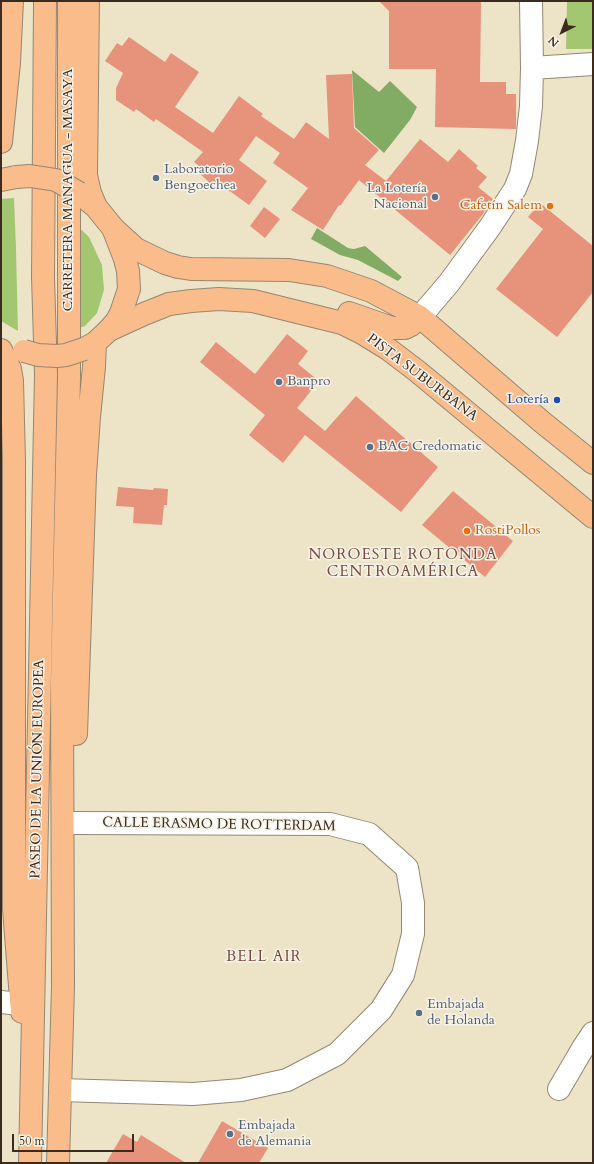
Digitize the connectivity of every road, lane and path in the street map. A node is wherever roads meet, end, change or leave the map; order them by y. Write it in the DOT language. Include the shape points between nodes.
graph roads {
  1 [pos="12,1"];
  2 [pos="44,1"];
  3 [pos="69,1"];
  4 [pos="88,1"];
  5 [pos="531,1"];
  6 [pos="593,64"];
  7 [pos="532,68"];
  8 [pos="1,142"];
  9 [pos="8,178"];
  10 [pos="96,207"];
  11 [pos="113,228"];
  12 [pos="253,301"];
  13 [pos="420,317"];
  14 [pos="1,338"];
  15 [pos="96,341"];
  16 [pos="1,350"];
  17 [pos="46,375"];
  18 [pos="69,379"];
  19 [pos="593,463"];
  20 [pos="593,517"];
  21 [pos="73,823"];
  22 [pos="62,986"];
  23 [pos="11,1003"];
  24 [pos="593,1033"];
  25 [pos="32,1088"];
  26 [pos="558,1089"];
  27 [pos="60,1090"];
  28 [pos="30,1163"];
  29 [pos="58,1163"];
  1 -- 8 [label="main road"];
  2 -- 17 [label="main road, CARRETERA MANAGUA - MASAYA" via="43,277"];
  3 -- 18 [label="main road, CARRETERA MANAGUA - MASAYA"];
  4 -- 10 [label="main road" via="86,175"];
  5 -- 7 [label="street"];
  6 -- 7 [label="street"];
  7 -- 13 [label="street" via="527,141 523,166 515,189 449,283"];
  9 -- 10 [label="main road, bridge" via="37,177 56,180 79,193"];
  10 -- 11 [label="main road"];
  11 -- 13 [label="main road" via="136,249 178,267 289,270 327,276 371,291"];
  11 -- 15 [label="main road" via="125,259 129,289 121,313"];
  12 -- 13 [label="main road" via="311,303 392,328 405,328"];
  12 -- 15 [label="main road, PISTA SUBURBANA" via="218,299 180,302 155,309"];
  12 -- 20 [label="main road, PISTA SUBURBANA" via="342,322 388,349"];
  13 -- 19 [label="main road"];
  14 -- 15 [label="main road, PISTA SUBURBANA, bridge" via="24,351 57,356 66,355"];
  15 -- 21 [label="main road, PASEO DE LA UNIÓN EUROPEA" via="85,476"];
  16 -- 23 [label="main road" via="10,369 12,382 14,437 14,909"];
  17 -- 25 [label="main road, PASEO DE LA UNIÓN EUROPEA"];
  18 -- 22 [label="main road, PASEO DE LA UNIÓN EUROPEA" via="62,680"];
  21 -- 22 [label="main road, PASEO DE LA UNIÓN EUROPEA" via="74,891"];
  21 -- 27 [label="street, CALLE ERASMO DE ROTTERDAM" via="330,824 369,834 407,868 413,903 413,934 403,975 381,1010 337,1054 287,1080 241,1090 193,1094"];
  22 -- 27 [label="main road, PASEO DE LA UNIÓN EUROPEA"];
  23 -- 25 [label="main road"];
  24 -- 26 [label="street"];
  25 -- 28 [label="main road, PASEO DE LA UNIÓN EUROPEA"];
  27 -- 29 [label="main road, PASEO DE LA UNIÓN EUROPEA"];
}
